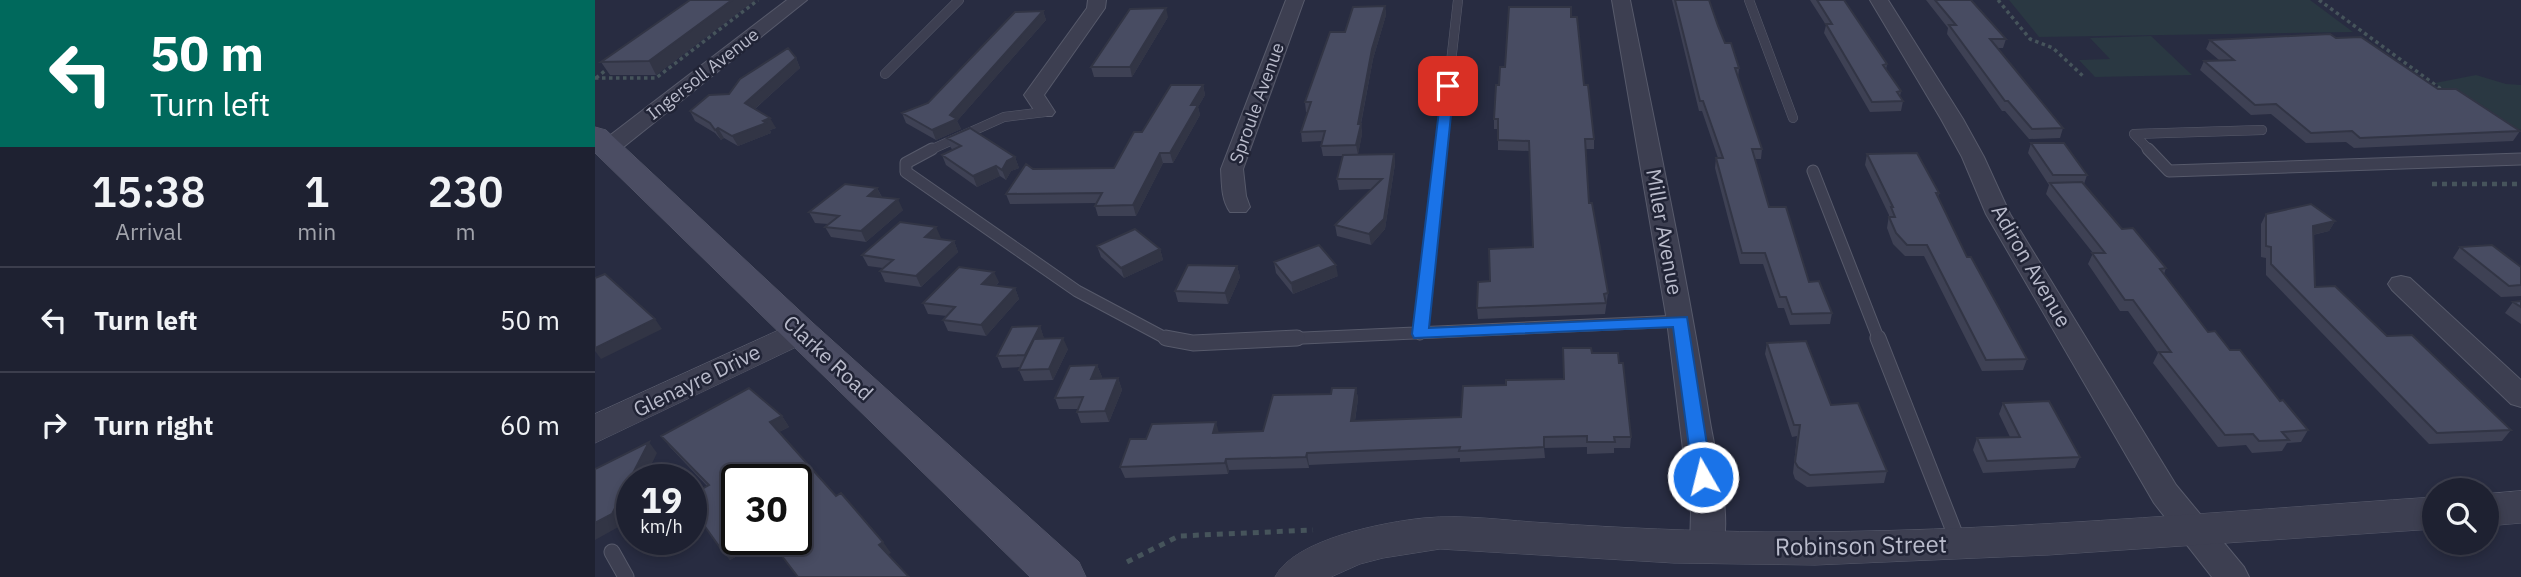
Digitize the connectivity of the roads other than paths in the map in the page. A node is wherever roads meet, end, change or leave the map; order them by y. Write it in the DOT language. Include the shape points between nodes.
graph roads {
  1 [pos="798,0"];
  2 [pos="959,0"];
  3 [pos="1097,0"];
  4 [pos="1295,0"];
  5 [pos="1458,0"];
  6 [pos="1621,0"];
  7 [pos="1749,0"];
  8 [pos="1879,0"];
  9 [pos="885,74"];
  10 [pos="1045,112"];
  11 [pos="1793,118"];
  12 [pos="2262,130"];
  13 [pos="602,142"];
  14 [pos="2521,159"];
  15 [pos="1813,171"];
  16 [pos="1238,207"];
  17 [pos="2401,284"];
  18 [pos="1681,321"];
  19 [pos="799,332"];
  20 [pos="1420,334"];
  21 [pos="2521,397"];
  22 [pos="595,430"];
  23 [pos="2521,507"];
  24 [pos="2499,508"];
  25 [pos="2422,514"];
  26 [pos="2189,528"];
  27 [pos="1959,545"];
  28 [pos="1707,548"];
  29 [pos="612,552"];
  30 [pos="626,577"];
  31 [pos="1062,577"];
  32 [pos="1296,577"];
  33 [pos="2232,577"];
  1 -- 13 [label="street, Ingersoll Avenue"];
  2 -- 9 [label="lane"];
  3 -- 10 [label="street" via="1096,8 1034,95"];
  4 -- 16 [label="street, Sproule Avenue" via="1235,160 1232,181"];
  5 -- 20 [label="lane"];
  6 -- 18 [label="street, Miller Avenue"];
  7 -- 11 [label="lane"];
  8 -- 26 [label="street, Adiron Avenue" via="1952,119 2005,226"];
  10 -- 20 [label="lane" via="1005,117 912,158 906,163 906,172 1077,291 1169,340 1193,343"];
  12 -- 14 [label="lane" via="2134,134 2169,172"];
  13 -- 19 [label="main road, Clarke Road"];
  15 -- 27 [label="lane"];
  17 -- 21 [label="street"];
  18 -- 20 [label="lane"];
  18 -- 28 [label="street, Miller Avenue" via="1708,513"];
  19 -- 22 [label="street, Glenayre Drive"];
  19 -- 31 [label="main road, Clarke Road"];
  23 -- 24 [label="street"];
  25 -- 26 [label="street, Robinson Street"];
  26 -- 27 [label="street, Robinson Street"];
  26 -- 33 [label="street, Adiron Avenue"];
  27 -- 28 [label="street, Robinson Street"];
  28 -- 32 [label="street, Robinson Street" via="1440,533 1373,542 1316,563"];
  29 -- 30 [label="lane"];
}
